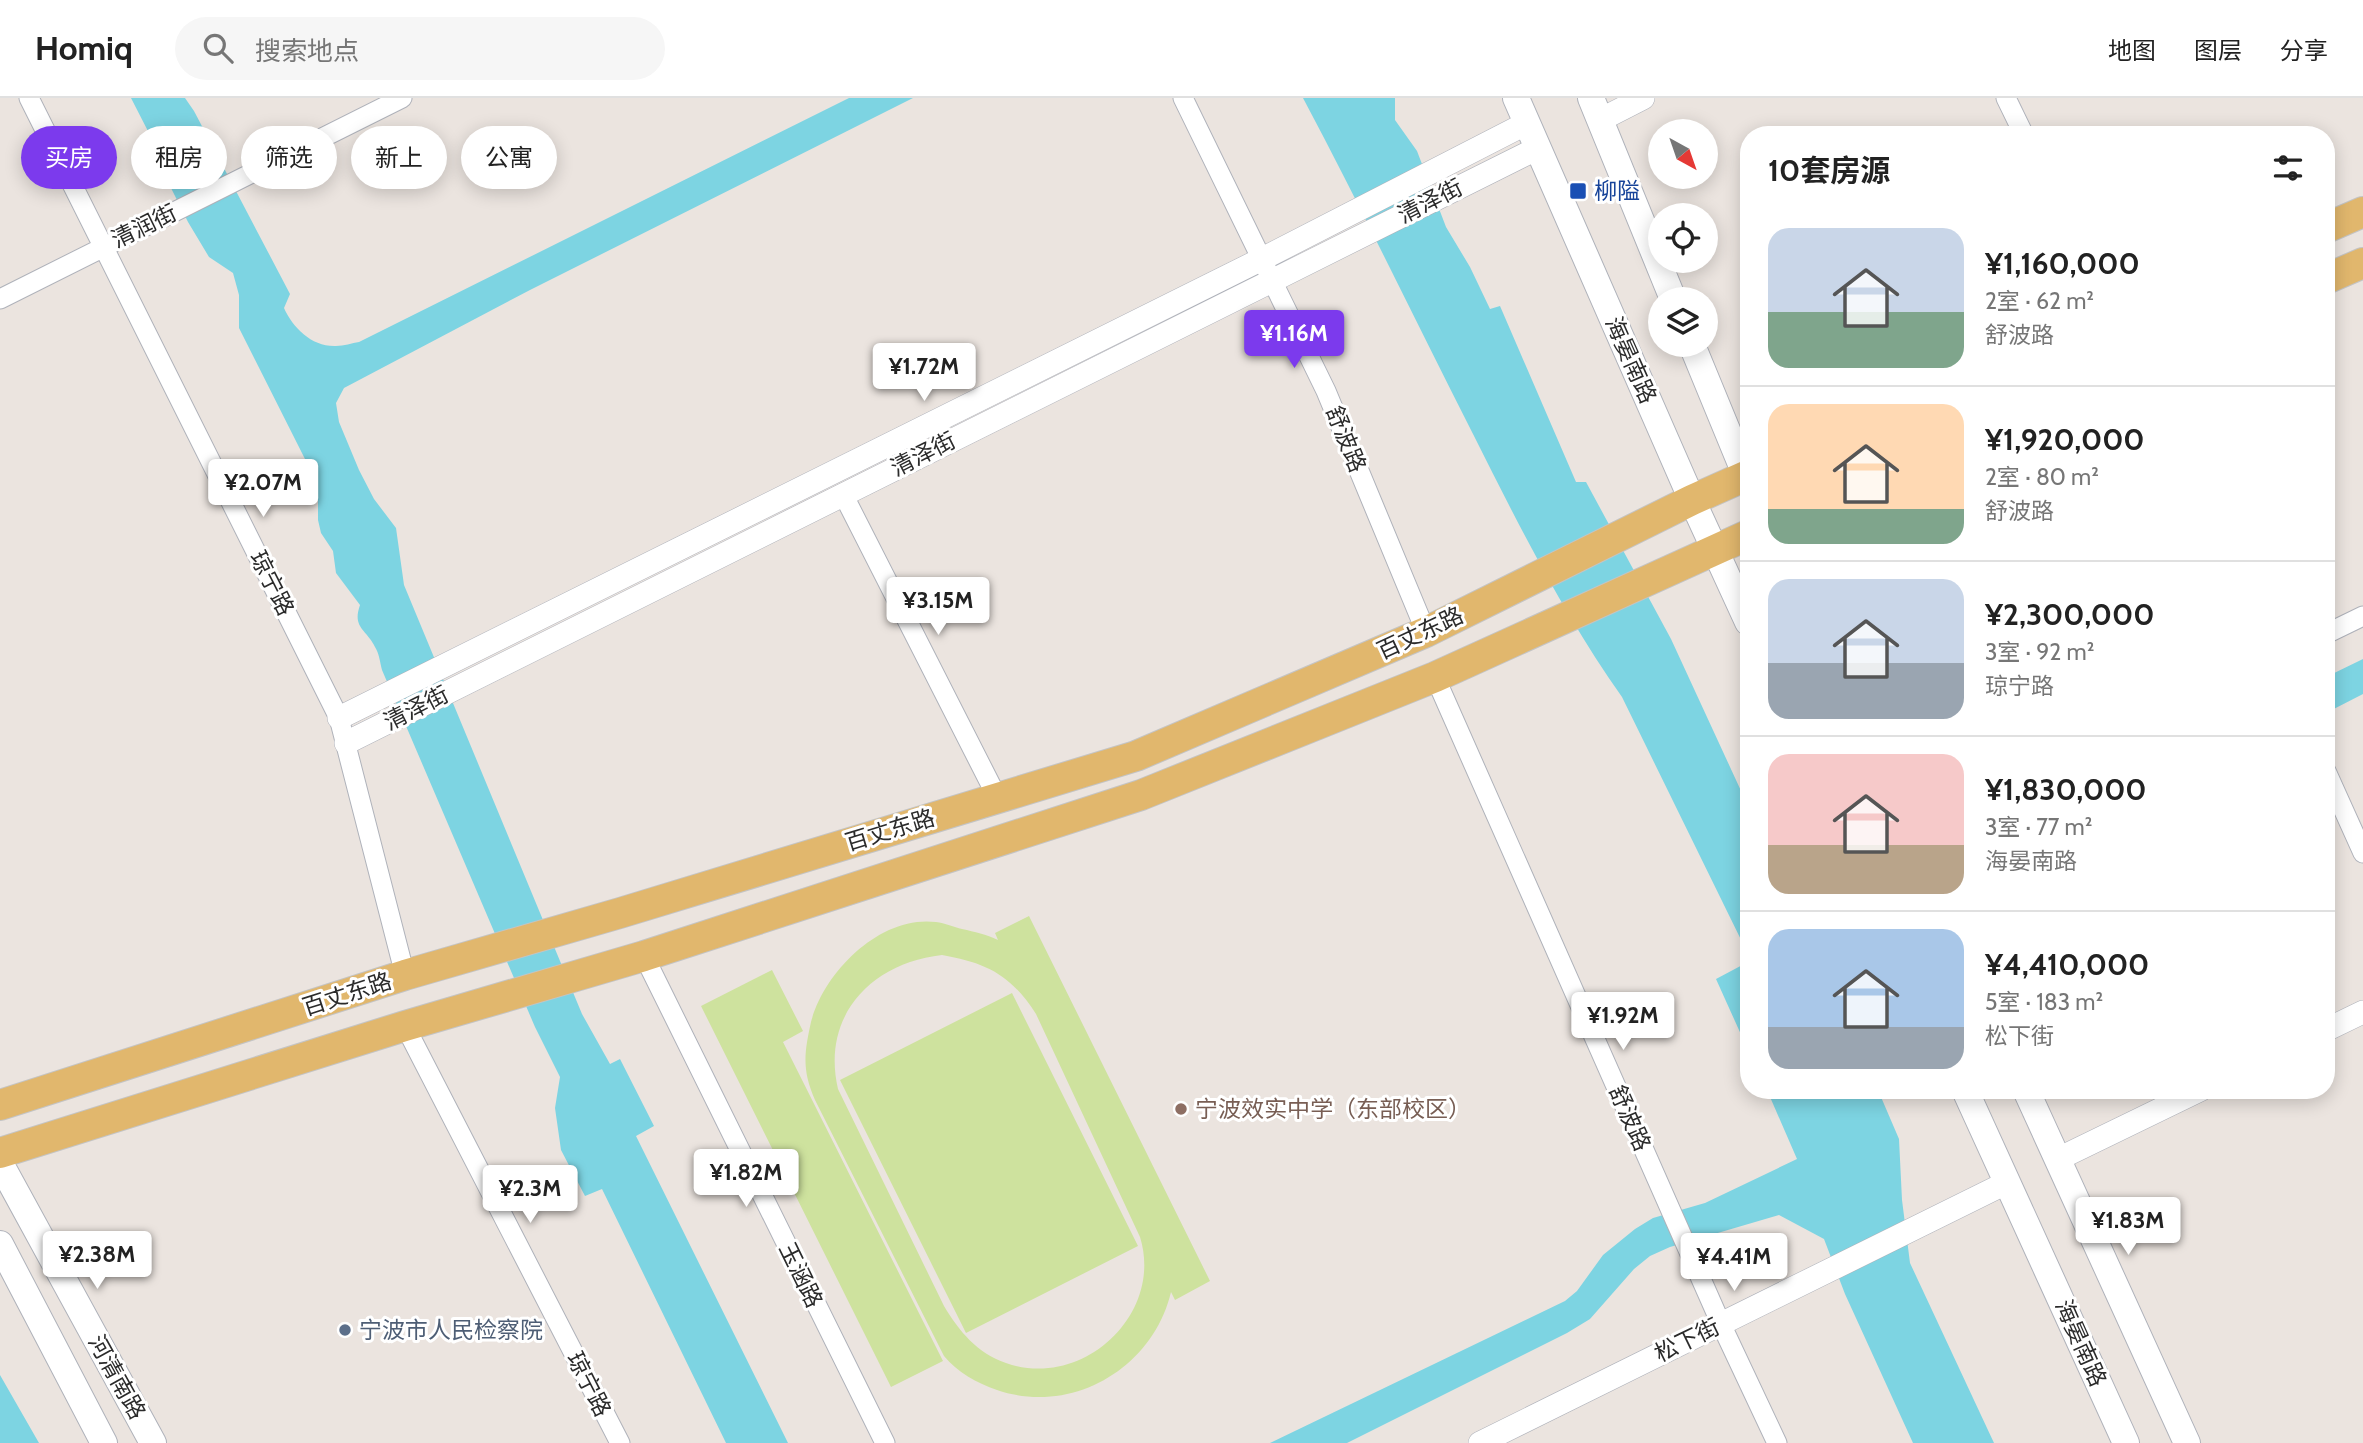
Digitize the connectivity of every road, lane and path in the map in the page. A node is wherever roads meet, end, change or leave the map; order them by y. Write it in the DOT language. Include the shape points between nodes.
graph roads {
  1 [pos="29,98"];
  2 [pos="402,98"];
  3 [pos="1184,98"];
  4 [pos="1516,98"];
  5 [pos="1643,98"];
  6 [pos="2006,98"];
  7 [pos="1595,109"];
  8 [pos="1527,122"];
  9 [pos="2020,126"];
  10 [pos="1538,148"];
  11 [pos="2363,212"];
  12 [pos="2335,224"];
  13 [pos="103,246"];
  14 [pos="1262,259"];
  15 [pos="2363,263"];
  16 [pos="2335,275"];
  17 [pos="1272,280"];
  18 [pos="1668,287"];
  19 [pos="0,299"];
  20 [pos="1697,357"];
  21 [pos="1740,461"];
  22 [pos="1740,481"];
  23 [pos="843,494"];
  24 [pos="1692,500"];
  25 [pos="1740,538"];
  26 [pos="1714,549"];
  27 [pos="1740,605"];
  28 [pos="2363,616"];
  29 [pos="2335,630"];
  30 [pos="1426,632"];
  31 [pos="1435,677"];
  32 [pos="339,718"];
  33 [pos="346,743"];
  34 [pos="2335,791"];
  35 [pos="997,797"];
  36 [pos="2363,853"];
  37 [pos="644,956"];
  38 [pos="405,975"];
  39 [pos="2363,1012"];
  40 [pos="405,1026"];
  41 [pos="2335,1026"];
  42 [pos="1969,1099"];
  43 [pos="2030,1099"];
  44 [pos="2181,1099"];
  45 [pos="0,1105"];
  46 [pos="0,1153"];
  47 [pos="2058,1159"];
  48 [pos="0,1163"];
  49 [pos="2008,1182"];
  50 [pos="0,1244"];
  51 [pos="1721,1324"];
  52 [pos="617,1442"];
  53 [pos="104,1443"];
  54 [pos="153,1443"];
  55 [pos="885,1443"];
  56 [pos="1480,1443"];
  57 [pos="1777,1443"];
  58 [pos="2126,1443"];
  59 [pos="2187,1443"];
  1 -- 13 [label="street, 琼宁路"];
  2 -- 13 [label="street, 清润街"];
  3 -- 14 [label="street, 舒波路"];
  4 -- 8 [label="main road, 海晏南路"];
  5 -- 7 [label="street"];
  6 -- 9 [label="street"];
  7 -- 18 [label="main road"];
  8 -- 10 [label="main road, 海晏南路"];
  8 -- 14 [label="street, 清泽街"];
  10 -- 17 [label="street, 清泽街"];
  10 -- 24 [label="main road, 海晏南路"];
  11 -- 12 [label="main road"];
  13 -- 19 [label="street, 清润街"];
  13 -- 32 [label="street, 琼宁路"];
  14 -- 17 [label="street, 舒波路"];
  14 -- 32 [label="street, 清泽街"];
  15 -- 16 [label="main road"];
  17 -- 23 [label="street, 清泽街"];
  17 -- 30 [label="street, 舒波路" via="1326,391"];
  20 -- 21 [label="main road"];
  22 -- 24 [label="main road, 百丈东路"];
  23 -- 33 [label="street, 清泽街"];
  23 -- 35 [label="street"];
  24 -- 26 [label="main road, 海晏南路"];
  24 -- 30 [label="main road, 百丈东路"];
  25 -- 26 [label="main road, 百丈东路"];
  26 -- 27 [label="main road, 海晏南路"];
  26 -- 31 [label="main road, 百丈东路"];
  28 -- 29 [label="street"];
  30 -- 35 [label="main road, 百丈东路" via="1136,756"];
  31 -- 37 [label="main road, 百丈东路" via="1142,795"];
  31 -- 51 [label="street, 舒波路"];
  32 -- 33 [label="street, 琼宁路"];
  33 -- 38 [label="street, 琼宁路"];
  34 -- 36 [label="street"];
  35 -- 38 [label="main road, 百丈东路"];
  37 -- 40 [label="main road, 百丈东路"];
  37 -- 55 [label="street, 玉涵路"];
  38 -- 45 [label="main road, 百丈东路"];
  39 -- 41 [label="street"];
  40 -- 46 [label="main road, 百丈东路"];
  40 -- 52 [label="street, 琼宁路"];
  42 -- 49 [label="main road, 海晏南路"];
  43 -- 47 [label="main road"];
  44 -- 47 [label="street"];
  47 -- 59 [label="main road"];
  48 -- 54 [label="main road, 河清南路"];
  49 -- 51 [label="street, 松下街"];
  49 -- 58 [label="main road, 海晏南路"];
  50 -- 53 [label="main road, 河清南路"];
  51 -- 56 [label="street, 松下街"];
  51 -- 57 [label="street, 舒波路"];
}
